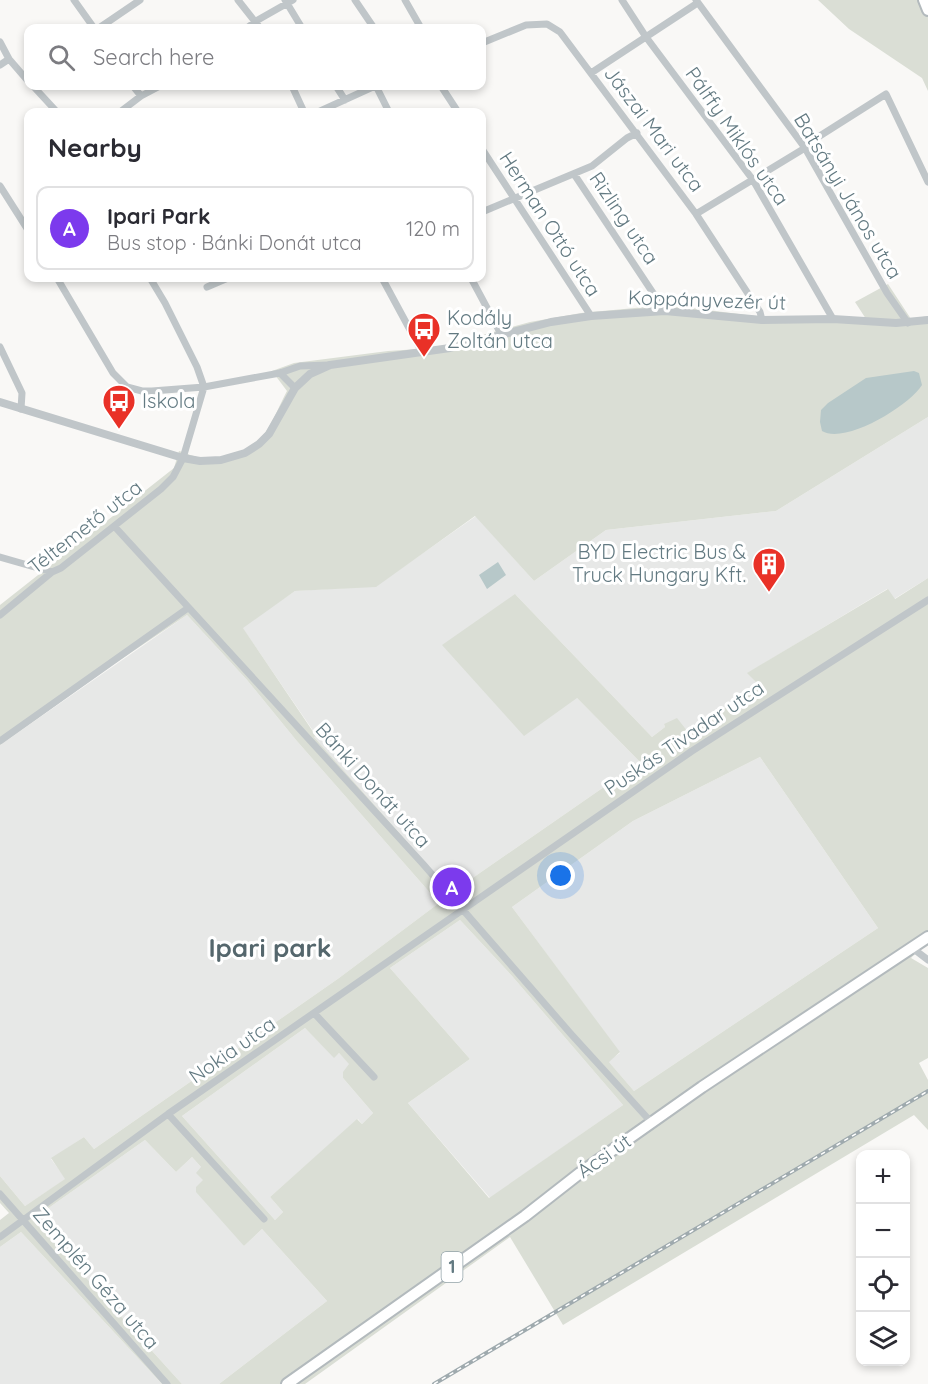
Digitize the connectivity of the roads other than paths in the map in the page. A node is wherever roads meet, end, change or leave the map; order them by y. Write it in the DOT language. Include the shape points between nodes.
graph roads {
  1 [pos="74,0"];
  2 [pos="140,0"];
  3 [pos="238,0"];
  4 [pos="355,0"];
  5 [pos="405,0"];
  6 [pos="622,0"];
  7 [pos="924,0"];
  8 [pos="288,1"];
  9 [pos="696,2"];
  10 [pos="928,10"];
  11 [pos="255,21"];
  12 [pos="91,24"];
  13 [pos="105,24"];
  14 [pos="252,24"];
  15 [pos="257,24"];
  16 [pos="300,24"];
  17 [pos="371,24"];
  18 [pos="419,24"];
  19 [pos="646,37"];
  20 [pos="486,41"];
  21 [pos="0,42"];
  22 [pos="9,59"];
  23 [pos="0,65"];
  24 [pos="591,73"];
  25 [pos="24,76"];
  26 [pos="37,90"];
  27 [pos="136,90"];
  28 [pos="152,90"];
  29 [pos="294,90"];
  30 [pos="339,90"];
  31 [pos="366,90"];
  32 [pos="377,90"];
  33 [pos="444,90"];
  34 [pos="141,96"];
  35 [pos="345,100"];
  36 [pos="53,108"];
  37 [pos="125,108"];
  38 [pos="302,108"];
  39 [pos="327,108"];
  40 [pos="387,108"];
  41 [pos="455,108"];
  42 [pos="637,133"];
  43 [pos="805,148"];
  44 [pos="486,155"];
  45 [pos="574,174"];
  46 [pos="753,180"];
  47 [pos="928,182"];
  48 [pos="0,186"];
  49 [pos="514,199"];
  50 [pos="486,210"];
  51 [pos="696,214"];
  52 [pos="24,223"];
  53 [pos="59,282"];
  54 [pos="152,282"];
  55 [pos="219,282"];
  56 [pos="384,282"];
  57 [pos="473,282"];
  58 [pos="207,287"];
  59 [pos="665,311"];
  60 [pos="591,316"];
  61 [pos="833,319"];
  62 [pos="762,320"];
  63 [pos="928,320"];
  64 [pos="908,323"];
  65 [pos="501,334"];
  66 [pos="0,346"];
  67 [pos="422,352"];
  68 [pos="330,365"];
  69 [pos="280,373"];
  70 [pos="204,387"];
  71 [pos="295,388"];
  72 [pos="0,402"];
  73 [pos="21,409"];
  74 [pos="183,458"];
  75 [pos="115,527"];
  76 [pos="0,557"];
  77 [pos="52,572"];
  78 [pos="928,600"];
  79 [pos="188,608"];
  80 [pos="0,615"];
  81 [pos="0,741"];
  82 [pos="462,911"];
  83 [pos="928,937"];
  84 [pos="911,947"];
  85 [pos="928,960"];
  86 [pos="314,1014"];
  87 [pos="374,1077"];
  88 [pos="168,1114"];
  89 [pos="652,1123"];
  90 [pos="0,1194"];
  91 [pos="264,1219"];
  92 [pos="24,1220"];
  93 [pos="0,1237"];
  94 [pos="167,1384"];
  95 [pos="287,1384"];
  1 -- 12 [label="street"];
  2 -- 13 [label="street"];
  3 -- 11 [label="street"];
  4 -- 17 [label="street"];
  5 -- 18 [label="street"];
  6 -- 19 [label="street, Pálffy Miklós utca"];
  7 -- 10 [label="main road"];
  8 -- 11 [label="street"];
  8 -- 16 [label="street"];
  9 -- 19 [label="street"];
  9 -- 43 [label="street, Batsányi János utca"];
  11 -- 14 [label="street"];
  11 -- 15 [label="street"];
  19 -- 24 [label="street"];
  19 -- 46 [label="street, Pálffy Miklós utca"];
  20 -- 24 [label="street, Jászai Mari utca" via="526,25 547,24 560,32"];
  21 -- 22 [label="street"];
  22 -- 23 [label="street"];
  22 -- 25 [label="street"];
  24 -- 42 [label="street, Jászai Mari utca"];
  26 -- 36 [label="street"];
  27 -- 34 [label="street"];
  28 -- 34 [label="street"];
  29 -- 38 [label="street"];
  30 -- 35 [label="street"];
  31 -- 35 [label="street"];
  32 -- 40 [label="street"];
  33 -- 41 [label="street"];
  34 -- 37 [label="street"];
  35 -- 39 [label="street"];
  42 -- 45 [label="street"];
  42 -- 51 [label="street, Jászai Mari utca"];
  43 -- 46 [label="street"];
  43 -- 47 [label="street" via="886,94"];
  43 -- 64 [label="street, Batsányi János utca"];
  44 -- 49 [label="street, Herman Ottó utca"];
  45 -- 49 [label="street"];
  45 -- 59 [label="street, Rizling utca"];
  46 -- 51 [label="street"];
  46 -- 61 [label="street, Pálffy Miklós utca"];
  48 -- 52 [label="street"];
  49 -- 50 [label="street"];
  49 -- 60 [label="street, Herman Ottó utca"];
  51 -- 62 [label="street, Jászai Mari utca"];
  53 -- 70 [label="street" via="121,382 142,391"];
  54 -- 70 [label="street"];
  55 -- 58 [label="street"];
  56 -- 67 [label="street"];
  57 -- 65 [label="street"];
  59 -- 60 [label="street, Koppányvezér út"];
  59 -- 62 [label="street, Koppányvezér út"];
  60 -- 65 [label="street, Koppányvezér út"];
  61 -- 62 [label="street, Koppányvezér út"];
  61 -- 64 [label="street, Koppányvezér út"];
  63 -- 64 [label="street, Koppányvezér út"];
  65 -- 67 [label="street, Koppányvezér út"];
  66 -- 73 [label="street" via="22,393"];
  67 -- 68 [label="street, Koppányvezér út"];
  68 -- 69 [label="street" via="306,365"];
  68 -- 71 [label="street, Koppányvezér út" via="310,374"];
  69 -- 70 [label="street"];
  69 -- 71 [label="street"];
  70 -- 74 [label="street, Téltemető utca"];
  71 -- 74 [label="street, Koppányvezér út" via="268,434 245,453 214,461"];
  72 -- 73 [label="street, Koppányvezér út"];
  73 -- 74 [label="street, Koppányvezér út"];
  74 -- 75 [label="street, Téltemető utca" via="168,483"];
  75 -- 77 [label="street, Téltemető utca"];
  75 -- 79 [label="street, Bánki Donát utca"];
  76 -- 77 [label="street"];
  77 -- 80 [label="street, Téltemető utca"];
  78 -- 82 [label="street, Puskás Tivadar utca" via="692,751"];
  79 -- 81 [label="street"];
  79 -- 82 [label="street, Bánki Donát utca"];
  82 -- 86 [label="street, Nokia utca"];
  82 -- 89 [label="street, Bánki Donát utca"];
  83 -- 84 [label="main road, Ácsi út / 1"];
  84 -- 85 [label="street"];
  84 -- 89 [label="main road, Ácsi út / 1"];
  86 -- 87 [label="street"];
  86 -- 88 [label="street, Nokia utca"];
  88 -- 91 [label="street"];
  88 -- 92 [label="street, Nokia utca"];
  89 -- 95 [label="main road, Ácsi út / 1"];
  90 -- 92 [label="street, Zemplén Géza utca"];
  92 -- 93 [label="street, Nokia utca"];
  92 -- 94 [label="street, Zemplén Géza utca"];
}
